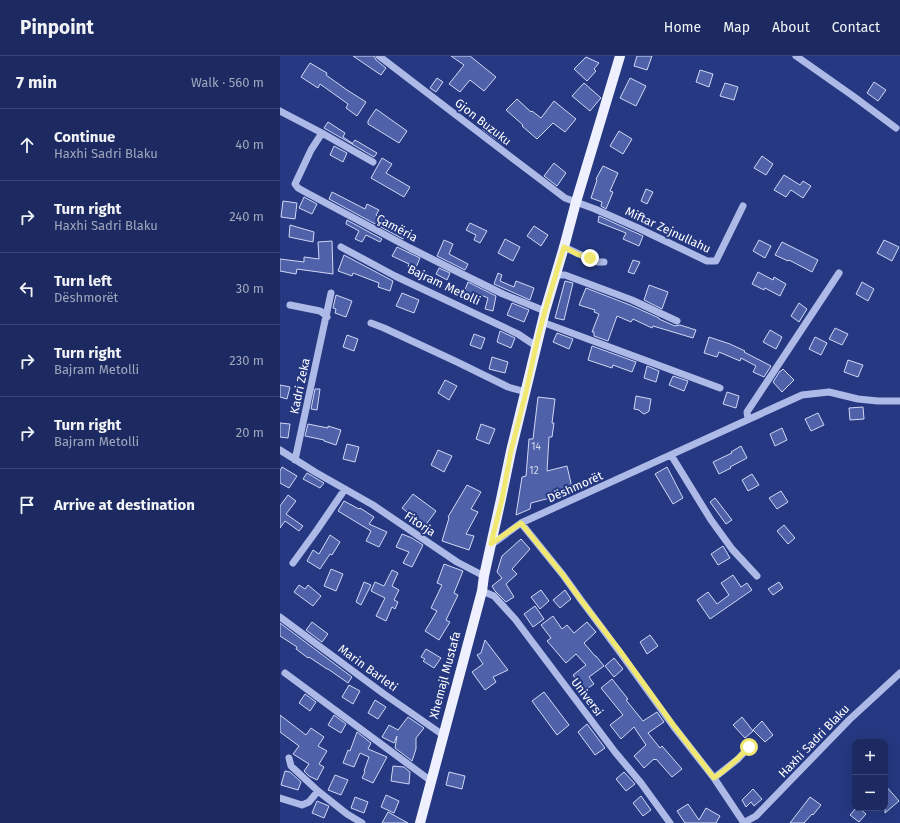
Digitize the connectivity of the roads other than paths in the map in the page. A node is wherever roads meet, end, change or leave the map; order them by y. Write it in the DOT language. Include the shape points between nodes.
graph roads {
  1 [pos="379,56"];
  2 [pos="620,56"];
  3 [pos="796,56"];
  4 [pos="280,111"];
  5 [pos="896,128"];
  6 [pos="322,132"];
  7 [pos="373,162"];
  8 [pos="576,202"];
  9 [pos="744,206"];
  10 [pos="341,247"];
  11 [pos="564,247"];
  12 [pos="604,262"];
  13 [pos="839,274"];
  14 [pos="555,275"];
  15 [pos="331,293"];
  16 [pos="290,305"];
  17 [pos="545,311"];
  18 [pos="327,317"];
  19 [pos="677,321"];
  20 [pos="542,322"];
  21 [pos="371,323"];
  22 [pos="536,346"];
  23 [pos="720,388"];
  24 [pos="526,392"];
  25 [pos="900,401"];
  26 [pos="748,419"];
  27 [pos="280,450"];
  28 [pos="671,455"];
  29 [pos="295,460"];
  30 [pos="345,489"];
  31 [pos="521,523"];
  32 [pos="491,544"];
  33 [pos="293,563"];
  34 [pos="484,576"];
  35 [pos="757,576"];
  36 [pos="482,590"];
  37 [pos="280,618"];
  38 [pos="285,673"];
  39 [pos="900,673"];
  40 [pos="443,735"];
  41 [pos="749,747"];
  42 [pos="289,758"];
  43 [pos="714,778"];
  44 [pos="431,780"];
  45 [pos="318,791"];
  46 [pos="280,798"];
  47 [pos="362,823"];
  48 [pos="420,823"];
  49 [pos="670,823"];
  50 [pos="744,823"];
  1 -- 8 [label="street, Gjon Buzuku" via="566,198"];
  2 -- 8 [label="main road"];
  3 -- 5 [label="street"];
  4 -- 6 [label="street"];
  6 -- 7 [label="street"];
  6 -- 17 [label="street, Çamëria" via="295,184 298,188 432,259 503,294"];
  8 -- 9 [label="street, Miftar Zejnullahu" via="706,261 716,261"];
  8 -- 11 [label="main road"];
  10 -- 22 [label="street, Bajram Metolli" via="394,276 518,334"];
  11 -- 12 [label="street" via="594,261"];
  11 -- 14 [label="main road"];
  13 -- 26 [label="street" via="747,412"];
  14 -- 17 [label="main road"];
  14 -- 19 [label="street" via="565,275 632,300"];
  15 -- 18 [label="street, Kadri Zeka"];
  16 -- 18 [label="street" via="323,312"];
  17 -- 20 [label="main road"];
  18 -- 29 [label="street, Kadri Zeka"];
  20 -- 22 [label="main road"];
  20 -- 23 [label="street"];
  21 -- 24 [label="street" via="508,387"];
  22 -- 24 [label="main road"];
  24 -- 32 [label="main road"];
  25 -- 26 [label="street, Dëshmorët" via="858,399 829,392 802,396"];
  26 -- 28 [label="street, Dëshmorët"];
  27 -- 29 [label="street, Fitorja"];
  28 -- 31 [label="street, Dëshmorët"];
  28 -- 35 [label="street" via="711,520 732,549"];
  29 -- 30 [label="street, Fitorja"];
  30 -- 33 [label="street"];
  30 -- 34 [label="street, Fitorja" via="457,562"];
  31 -- 32 [label="street, Dëshmorët"];
  31 -- 43 [label="street, Haxhi Sadri Blaku" via="563,575"];
  32 -- 34 [label="main road"];
  34 -- 36 [label="main road, Xhemajl Mustafa"];
  36 -- 40 [label="main road, Xhemajl Mustafa"];
  36 -- 49 [label="street, Universi" via="494,596 515,620"];
  37 -- 40 [label="street, Marin Barleti"];
  38 -- 44 [label="street"];
  39 -- 50 [label="street, Haxhi Sadri Blaku" via="849,720 756,816"];
  40 -- 44 [label="main road, Xhemajl Mustafa"];
  41 -- 43 [label="street"];
  42 -- 45 [label="street" via="291,766"];
  43 -- 50 [label="street, Haxhi Sadri Blaku"];
  44 -- 48 [label="main road, Xhemajl Mustafa"];
  45 -- 46 [label="street" via="309,802 302,805"];
  45 -- 47 [label="street"];
}
